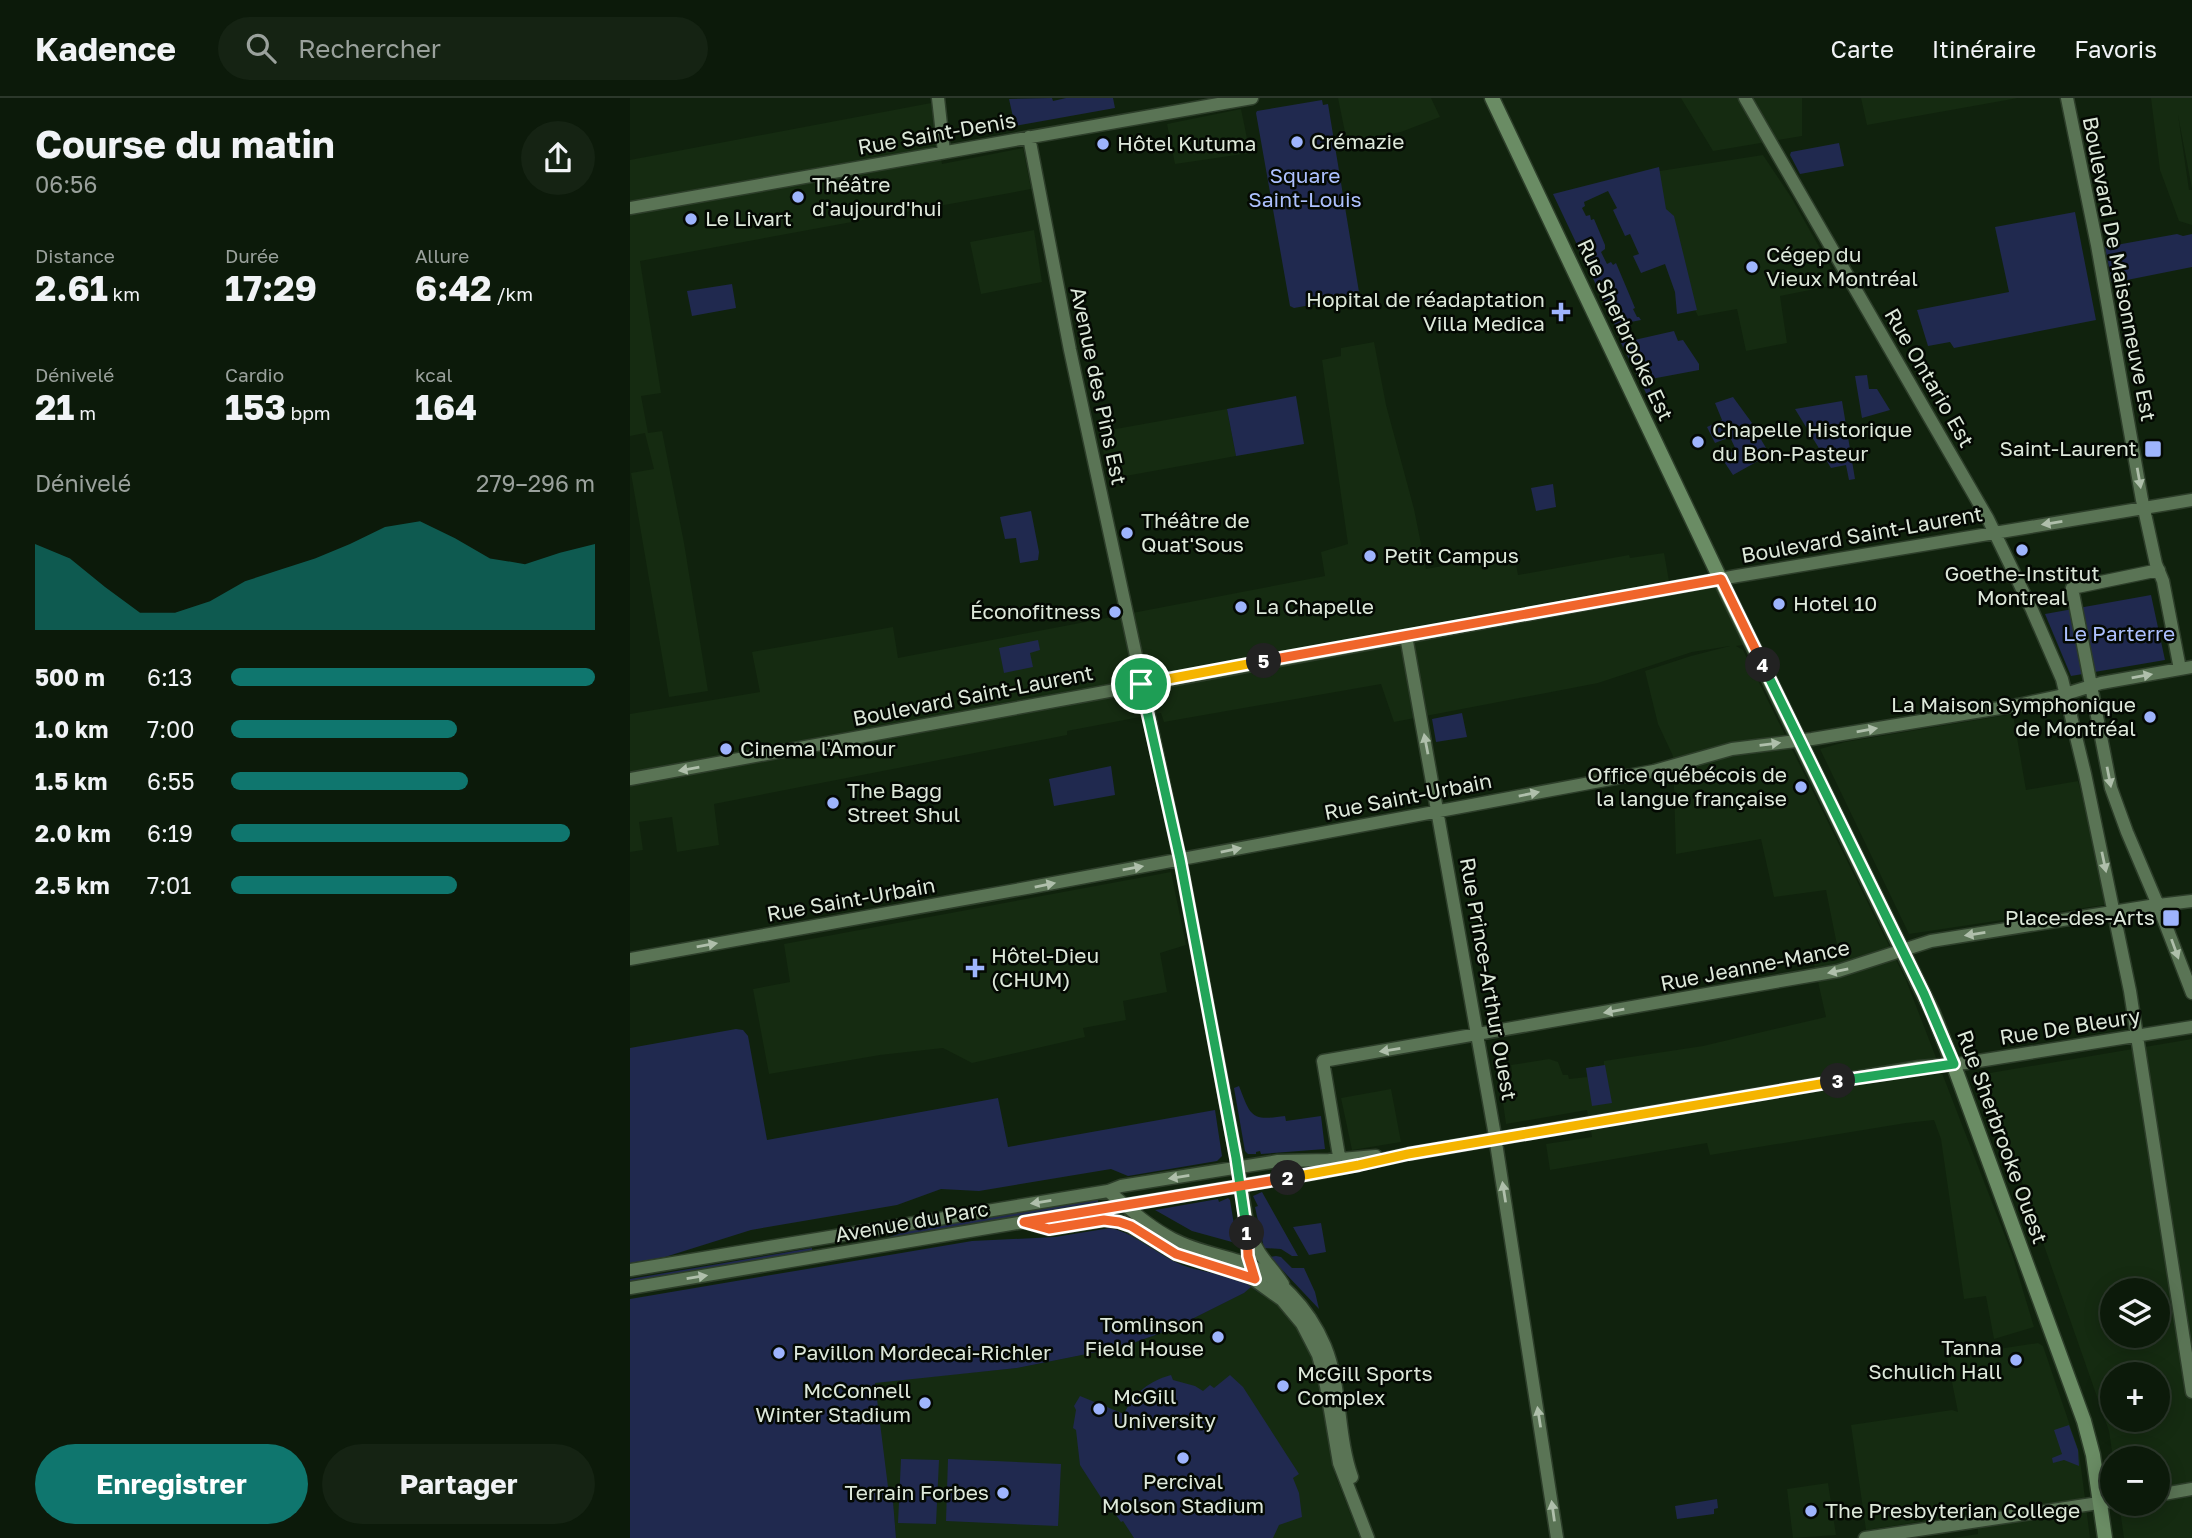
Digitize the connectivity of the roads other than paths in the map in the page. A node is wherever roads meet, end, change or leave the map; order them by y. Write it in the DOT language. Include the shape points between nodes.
graph roads {
  1 [pos="938,98"];
  2 [pos="1252,98"];
  3 [pos="1492,98"];
  4 [pos="1745,98"];
  5 [pos="2067,98"];
  6 [pos="1029,137"];
  7 [pos="944,152"];
  8 [pos="630,208"];
  9 [pos="2192,500"];
  10 [pos="2144,508"];
  11 [pos="1995,532"];
  12 [pos="2159,570"];
  13 [pos="1721,579"];
  14 [pos="1406,636"];
  15 [pos="2186,668"];
  16 [pos="1141,684"];
  17 [pos="2091,686"];
  18 [pos="2066,694"];
  19 [pos="1800,741"];
  20 [pos="630,779"];
  21 [pos="1438,811"];
  22 [pos="1180,859"];
  23 [pos="2192,901"];
  24 [pos="2158,905"];
  25 [pos="2115,911"];
  26 [pos="1902,949"];
  27 [pos="630,959"];
  28 [pos="2192,993"];
  29 [pos="2192,1027"];
  30 [pos="1478,1035"];
  31 [pos="2138,1036"];
  32 [pos="1954,1064"];
  33 [pos="1496,1139"];
  34 [pos="1340,1164"];
  35 [pos="1238,1167"];
  36 [pos="1241,1186"];
  37 [pos="1108,1191"];
  38 [pos="1125,1205"];
  39 [pos="1024,1222"];
  40 [pos="1247,1222"];
  41 [pos="1250,1266"];
  42 [pos="630,1270"];
  43 [pos="1255,1279"];
  44 [pos="630,1289"];
  45 [pos="1291,1295"];
  46 [pos="2192,1392"];
  47 [pos="2100,1480"];
  48 [pos="2192,1489"];
  49 [pos="2170,1492"];
  50 [pos="2100,1503"];
  51 [pos="2106,1516"];
  52 [pos="1368,1538"];
  53 [pos="1377,1538"];
  54 [pos="1557,1538"];
  55 [pos="1866,1538"];
  56 [pos="2105,1538"];
  1 -- 7 [label="main road"];
  2 -- 6 [label="main road, Rue Saint-Denis"];
  3 -- 13 [label="main road, Rue Sherbrooke Est"];
  4 -- 11 [label="main road, Rue Ontario Est"];
  5 -- 10 [label="main road, Boulevard De Maisonneuve Est, one-way"];
  6 -- 7 [label="main road, Rue Saint-Denis"];
  6 -- 16 [label="main road, Avenue des Pins Est"];
  7 -- 8 [label="main road, Rue Saint-Denis"];
  9 -- 10 [label="main road, Boulevard Saint-Laurent"];
  10 -- 11 [label="main road, Boulevard Saint-Laurent, one-way"];
  10 -- 12 [label="main road, Boulevard De Maisonneuve Est"];
  11 -- 13 [label="main road, Boulevard Saint-Laurent"];
  11 -- 18 [label="main road, Rue Ontario Est"];
  12 -- 15 [label="main road, Boulevard De Maisonneuve Est"];
  12 -- 17 [label="main road" via="2072,588"];
  13 -- 14 [label="main road, Boulevard Saint-Laurent"];
  13 -- 19 [label="main road, Rue Sherbrooke Ouest"];
  14 -- 16 [label="main road, Boulevard Saint-Laurent"];
  21 -- 14 [label="main road, Rue Prince-Arthur Ouest, one-way"];
  17 -- 15 [label="main road, Rue Saint-Urbain, one-way"];
  16 -- 20 [label="main road, Boulevard Saint-Laurent, one-way"];
  16 -- 22 [label="main road, Avenue des Pins Est"];
  17 -- 18 [label="main road, Rue Saint-Urbain"];
  17 -- 24 [label="main road, one-way" via="2114,796"];
  19 -- 18 [label="main road, Rue Saint-Urbain, one-way"];
  18 -- 25 [label="main road, Rue Ontario Est, one-way"];
  21 -- 19 [label="main road, Rue Saint-Urbain, one-way" via="1654,771 1732,749"];
  19 -- 26 [label="main road, Rue Sherbrooke Ouest"];
  22 -- 21 [label="main road, Rue Saint-Urbain, one-way"];
  21 -- 30 [label="main road, Rue Prince-Arthur Ouest"];
  27 -- 22 [label="main road, Rue Saint-Urbain, one-way"];
  22 -- 35 [label="main road, Avenue des Pins Est"];
  23 -- 24 [label="main road, Rue Jeanne-Mance"];
  24 -- 25 [label="main road, Rue Jeanne-Mance"];
  24 -- 28 [label="main road, one-way"];
  25 -- 26 [label="main road, Rue Jeanne-Mance, one-way"];
  25 -- 31 [label="main road, Rue Ontario Est"];
  26 -- 30 [label="main road, Rue Jeanne-Mance, one-way" via="1838,971"];
  26 -- 32 [label="main road, Rue Sherbrooke Ouest"];
  29 -- 31 [label="main road, Rue De Bleury"];
  30 -- 33 [label="main road, Rue Prince-Arthur Ouest"];
  30 -- 34 [label="main road, Rue Jeanne-Mance, one-way" via="1323,1061"];
  31 -- 32 [label="main road, Rue De Bleury"];
  31 -- 46 [label="main road, Rue Ontario Est"];
  32 -- 33 [label="main road, Avenue du Parc"];
  32 -- 47 [label="main road, Rue Sherbrooke Ouest" via="2084,1421"];
  33 -- 34 [label="main road, Avenue du Parc"];
  54 -- 33 [label="main road, Rue Prince-Arthur Ouest, one-way"];
  34 -- 35 [label="main road, Avenue du Parc" via="1281,1160"];
  34 -- 36 [label="main road, Avenue du Parc"];
  35 -- 36 [label="main road, Avenue des Pins Est"];
  35 -- 37 [label="main road, Avenue du Parc, one-way"];
  36 -- 38 [label="main road, Avenue du Parc"];
  36 -- 40 [label="main road, Avenue des Pins Est"];
  37 -- 38 [label="main road"];
  37 -- 42 [label="main road, Avenue du Parc, one-way"];
  38 -- 39 [label="main road, Avenue du Parc"];
  38 -- 41 [label="main road" via="1174,1240"];
  39 -- 43 [label="main road" via="1049,1229 1119,1222 1176,1254"];
  44 -- 39 [label="main road, Avenue du Parc, one-way"];
  40 -- 41 [label="main road"];
  40 -- 45 [label="main road" via="1261,1258"];
  41 -- 43 [label="main road"];
  41 -- 45 [label="main road"];
  43 -- 52 [label="main road" via="1293,1311 1315,1348 1338,1460"];
  45 -- 53 [label="main road" via="1311,1319 1326,1350 1348,1463"];
  48 -- 49 [label="main road"];
  50 -- 55 [label="main road"];
  51 -- 56 [label="main road, Rue Sherbrooke Ouest"];
}
